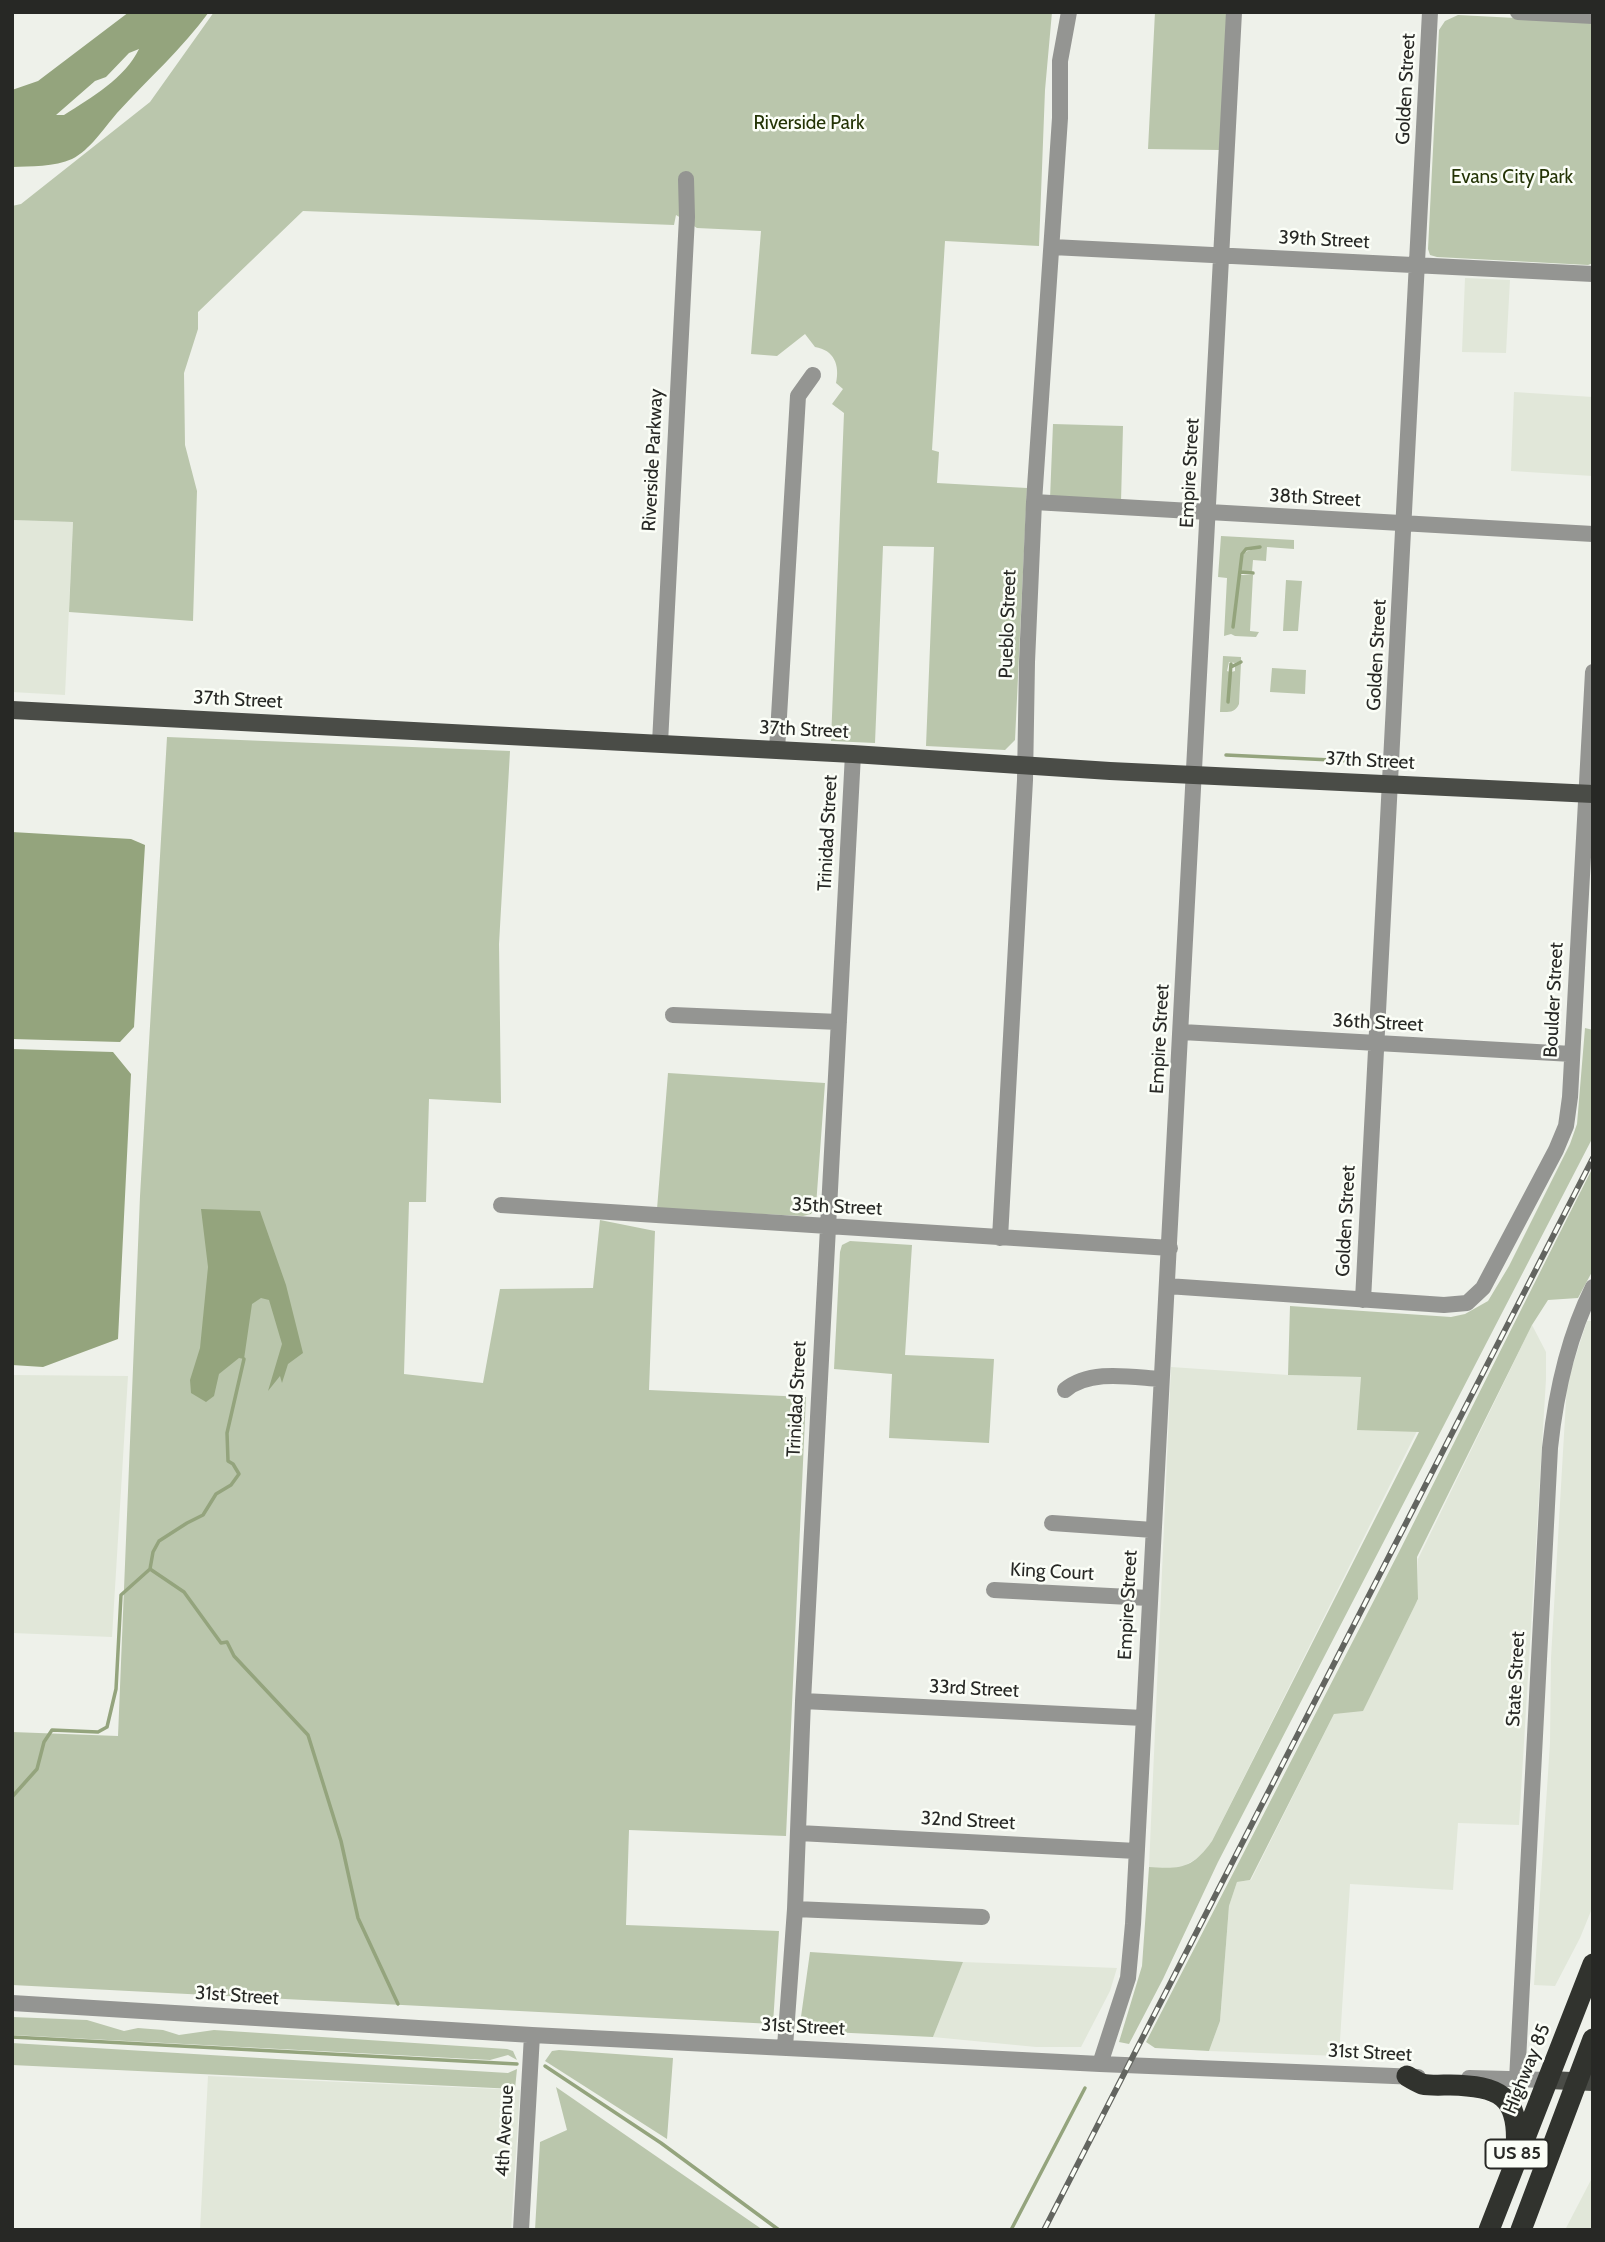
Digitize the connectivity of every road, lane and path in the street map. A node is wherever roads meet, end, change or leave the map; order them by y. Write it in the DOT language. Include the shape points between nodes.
graph roads {
  1 [pos="1069,12"];
  2 [pos="1234,12"];
  3 [pos="1430,12"];
  4 [pos="1518,12"];
  5 [pos="1593,16"];
  6 [pos="686,179"];
  7 [pos="1052,247"];
  8 [pos="1222,257"];
  9 [pos="1417,266"];
  10 [pos="1593,274"];
  11 [pos="813,375"];
  12 [pos="1034,502"];
  13 [pos="1209,512"];
  14 [pos="1405,524"];
  15 [pos="1593,534"];
  16 [pos="1593,672"];
  17 [pos="12,710"];
  18 [pos="660,743"];
  19 [pos="777,750"];
  20 [pos="853,754"];
  21 [pos="1025,765"];
  22 [pos="1195,774"];
  23 [pos="1391,784"];
  24 [pos="1589,794"];
  25 [pos="673,1015"];
  26 [pos="839,1022"];
  27 [pos="1182,1032"];
  28 [pos="1377,1044"];
  29 [pos="1572,1054"];
  30 [pos="501,1205"];
  31 [pos="827,1228"];
  32 [pos="1000,1238"];
  33 [pos="1170,1248"];
  34 [pos="1167,1286"];
  35 [pos="1593,1287"];
  36 [pos="1363,1300"];
  37 [pos="1587,1310"];
  38 [pos="1160,1379"];
  39 [pos="1065,1390"];
  40 [pos="1052,1523"];
  41 [pos="1153,1530"];
  42 [pos="994,1590"];
  43 [pos="1149,1598"];
  44 [pos="803,1701"];
  45 [pos="1143,1718"];
  46 [pos="799,1833"];
  47 [pos="1136,1851"];
  48 [pos="795,1909"];
  49 [pos="982,1917"];
  50 [pos="1593,1964"];
  51 [pos="12,2003"];
  52 [pos="532,2035"];
  53 [pos="1593,2039"];
  54 [pos="785,2047"];
  55 [pos="1100,2064"];
  56 [pos="1408,2076"];
  57 [pos="1517,2080"];
  58 [pos="1549,2080"];
  59 [pos="1584,2082"];
  60 [pos="1516,2157"];
  61 [pos="521,2230"];
  62 [pos="1489,2230"];
  63 [pos="1521,2230"];
  1 -- 7 [label="street, Pueblo Street" via="1060,61"];
  2 -- 8 [label="street, Empire Street"];
  3 -- 9 [label="street, Golden Street"];
  4 -- 5 [label="street"];
  6 -- 18 [label="street, Riverside Parkway"];
  7 -- 8 [label="street, 39th Street"];
  7 -- 12 [label="street, Pueblo Street"];
  8 -- 9 [label="street, 39th Street"];
  8 -- 13 [label="street, Empire Street"];
  9 -- 10 [label="street, 39th Street"];
  9 -- 14 [label="street, Golden Street"];
  11 -- 19 [label="street" via="798,396"];
  12 -- 13 [label="street, 38th Street"];
  12 -- 21 [label="street, Pueblo Street"];
  13 -- 14 [label="street, 38th Street"];
  13 -- 22 [label="street, Empire Street"];
  14 -- 15 [label="street, 38th Street"];
  14 -- 23 [label="street, Golden Street"];
  16 -- 24 [label="street, Boulder Street"];
  17 -- 18 [label="main road, 37th Street"];
  18 -- 19 [label="main road, 37th Street"];
  19 -- 20 [label="main road, 37th Street"];
  20 -- 21 [label="main road, 37th Street"];
  20 -- 26 [label="street, Trinidad Street"];
  21 -- 22 [label="main road, 37th Street"];
  21 -- 32 [label="street, Pueblo Street"];
  22 -- 23 [label="main road, 37th Street"];
  22 -- 27 [label="street, Empire Street"];
  23 -- 24 [label="main road, 37th Street"];
  23 -- 28 [label="street, Golden Street"];
  24 -- 29 [label="street, Boulder Street"];
  25 -- 26 [label="street"];
  26 -- 31 [label="street, Trinidad Street"];
  27 -- 28 [label="street, 36th Street"];
  27 -- 33 [label="street, Empire Street"];
  28 -- 29 [label="street, 36th Street"];
  28 -- 36 [label="street, Golden Street"];
  29 -- 36 [label="street, Boulder Street" via="1566,1126 1483,1288 1467,1303"];
  30 -- 31 [label="street, 35th Street"];
  31 -- 32 [label="street, 35th Street"];
  31 -- 44 [label="street, Trinidad Street"];
  32 -- 33 [label="street, 35th Street"];
  33 -- 34 [label="street, Empire Street"];
  34 -- 36 [label="street"];
  34 -- 38 [label="street, Empire Street"];
  35 -- 37 [label="street, State Street"];
  37 -- 57 [label="street, State Street" via="1568,1351 1550,1448"];
  38 -- 39 [label="street" via="1103,1376 1076,1381"];
  38 -- 41 [label="street, Empire Street"];
  40 -- 41 [label="street"];
  41 -- 43 [label="street, Empire Street"];
  42 -- 43 [label="street, King Court"];
  43 -- 45 [label="street, Empire Street"];
  44 -- 45 [label="street, 33rd Street"];
  44 -- 46 [label="street, Trinidad Street"];
  45 -- 47 [label="street, Empire Street"];
  46 -- 47 [label="street, 32nd Street"];
  46 -- 48 [label="street, Trinidad Street"];
  47 -- 55 [label="street, Empire Street" via="1128,1978"];
  48 -- 49 [label="street"];
  48 -- 54 [label="street, Trinidad Street"];
  50 -- 58 [label="highway, Highway 85 / US 85"];
  51 -- 52 [label="street, 31st Street"];
  52 -- 54 [label="street, 31st Street"];
  52 -- 61 [label="street, 4th Avenue"];
  53 -- 59 [label="highway, US 85"];
  54 -- 55 [label="street, 31st Street"];
  55 -- 56 [label="street, 31st Street"];
  56 -- 57 [label="street, 31st Street"];
  56 -- 60 [label="highway" via="1423,2084 1480,2086 1504,2098 1515,2115"];
  57 -- 58 [label="street, 31st Street"];
  58 -- 59 [label="main road, 31st Street"];
  58 -- 60 [label="highway, Highway 85 / US 85"];
  59 -- 63 [label="highway, US 85"];
  60 -- 62 [label="highway, Highway 85 / US 85"];
}
